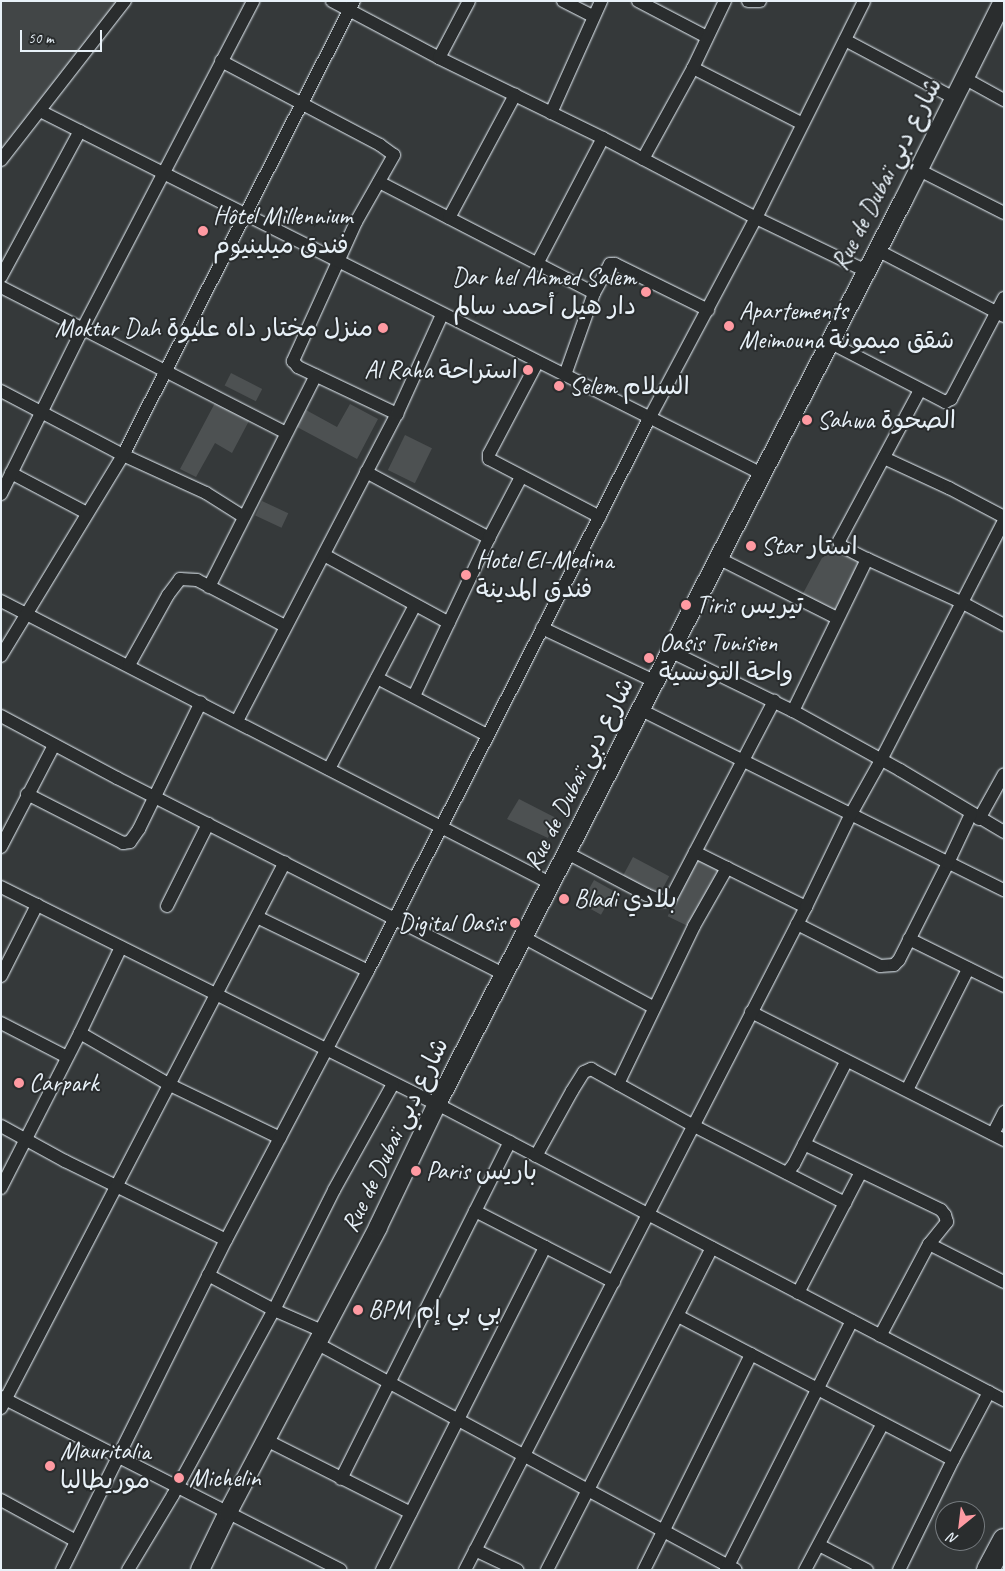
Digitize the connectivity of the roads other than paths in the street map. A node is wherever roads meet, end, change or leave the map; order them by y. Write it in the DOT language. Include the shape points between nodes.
graph roads {
  1 [pos="125,1"];
  2 [pos="253,1"];
  3 [pos="332,1"];
  4 [pos="469,1"];
  5 [pos="563,1"];
  6 [pos="601,1"];
  7 [pos="638,1"];
  8 [pos="725,1"];
  9 [pos="748,1"];
  10 [pos="760,1"];
  11 [pos="864,1"];
  12 [pos="1003,1"];
  13 [pos="352,6"];
  14 [pos="593,16"];
  15 [pos="1004,16"];
  16 [pos="987,34"];
  17 [pos="707,37"];
  18 [pos="845,40"];
  19 [pos="439,58"];
  20 [pos="221,62"];
  21 [pos="693,68"];
  22 [pos="964,78"];
  23 [pos="515,96"];
  24 [pos="954,98"];
  25 [pos="1004,100"];
  26 [pos="301,104"];
  27 [pos="40,111"];
  28 [pos="551,113"];
  29 [pos="803,124"];
  30 [pos="80,131"];
  31 [pos="604,138"];
  32 [pos="643,159"];
  33 [pos="1,160"];
  34 [pos="919,170"];
  35 [pos="163,172"];
  36 [pos="379,182"];
  37 [pos="1004,213"];
  38 [pos="246,215"];
  39 [pos="449,218"];
  40 [pos="756,218"];
  41 [pos="877,250"];
  42 [pos="338,263"];
  43 [pos="538,264"];
  44 [pos="866,271"];
  45 [pos="1,277"];
  46 [pos="1,288"];
  47 [pos="594,293"];
  48 [pos="1004,298"];
  49 [pos="708,310"];
  50 [pos="1000,314"];
  51 [pos="442,315"];
  52 [pos="83,328"];
  53 [pos="829,342"];
  54 [pos="537,363"];
  55 [pos="166,372"];
  56 [pos="316,375"];
  57 [pos="565,375"];
  58 [pos="920,390"];
  59 [pos="1,391"];
  60 [pos="40,412"];
  61 [pos="397,414"];
  62 [pos="649,419"];
  63 [pos="286,433"];
  64 [pos="123,455"];
  65 [pos="884,458"];
  66 [pos="366,472"];
  67 [pos="11,473"];
  68 [pos="762,474"];
  69 [pos="522,476"];
  70 [pos="1,494"];
  71 [pos="88,513"];
  72 [pos="244,517"];
  73 [pos="600,517"];
  74 [pos="1004,519"];
  75 [pos="489,538"];
  76 [pos="324,555"];
  77 [pos="718,558"];
  78 [pos="867,560"];
  79 [pos="209,587"];
  80 [pos="1,601"];
  81 [pos="961,602"];
  82 [pos="415,605"];
  83 [pos="26,614"];
  84 [pos="837,618"];
  85 [pos="449,623"];
  86 [pos="1004,624"];
  87 [pos="285,626"];
  88 [pos="542,628"];
  89 [pos="670,651"];
  90 [pos="1,656"];
  91 [pos="129,665"];
  92 [pos="377,678"];
  93 [pos="654,681"];
  94 [pos="414,696"];
  95 [pos="201,702"];
  96 [pos="774,702"];
  97 [pos="640,710"];
  98 [pos="793,711"];
  99 [pos="1,716"];
  100 [pos="237,721"];
  101 [pos="487,735"];
  102 [pos="54,745"];
  103 [pos="741,760"];
  104 [pos="881,760"];
  105 [pos="329,769"];
  106 [pos="1004,774"];
  107 [pos="27,794"];
  108 [pos="153,797"];
  109 [pos="850,814"];
  110 [pos="975,816"];
  111 [pos="208,824"];
  112 [pos="440,826"];
  113 [pos="1004,832"];
  114 [pos="1,847"];
  115 [pos="695,852"];
  116 [pos="568,853"];
  117 [pos="285,862"];
  118 [pos="948,863"];
  119 [pos="727,868"];
  120 [pos="552,884"];
  121 [pos="1,887"];
  122 [pos="1004,890"];
  123 [pos="37,905"];
  124 [pos="167,906"];
  125 [pos="806,907"];
  126 [pos="257,917"];
  127 [pos="395,917"];
  128 [pos="797,924"];
  129 [pos="523,937"];
  130 [pos="909,939"];
  131 [pos="121,947"];
  132 [pos="968,969"];
  133 [pos="368,971"];
  134 [pos="504,974"];
  135 [pos="1,976"];
  136 [pos="1004,986"];
  137 [pos="216,996"];
  138 [pos="653,1007"];
  139 [pos="751,1012"];
  140 [pos="1,1023"];
  141 [pos="80,1033"];
  142 [pos="324,1050"];
  143 [pos="67,1057"];
  144 [pos="846,1062"];
  145 [pos="393,1084"];
  146 [pos="618,1084"];
  147 [pos="170,1085"];
  148 [pos="907,1090"];
  149 [pos="437,1104"];
  150 [pos="1004,1112"];
  151 [pos="692,1125"];
  152 [pos="1,1126"];
  153 [pos="998,1137"];
  154 [pos="280,1138"];
  155 [pos="24,1139"];
  156 [pos="510,1142"];
  157 [pos="804,1144"];
  158 [pos="536,1156"];
  159 [pos="861,1172"];
  160 [pos="787,1173"];
  161 [pos="118,1186"];
  162 [pos="1,1188"];
  163 [pos="844,1203"];
  164 [pos="475,1211"];
  165 [pos="648,1214"];
  166 [pos="226,1240"];
  167 [pos="929,1244"];
  168 [pos="545,1246"];
  169 [pos="712,1248"];
  170 [pos="208,1275"];
  171 [pos="1004,1281"];
  172 [pos="614,1282"];
  173 [pos="798,1292"];
  174 [pos="274,1310"];
  175 [pos="678,1316"];
  176 [pos="852,1321"];
  177 [pos="880,1336"];
  178 [pos="319,1337"];
  179 [pos="751,1354"];
  180 [pos="390,1382"];
  181 [pos="818,1389"];
  182 [pos="989,1392"];
  183 [pos="1004,1400"];
  184 [pos="3,1402"];
  185 [pos="459,1420"];
  186 [pos="883,1423"];
  187 [pos="266,1440"];
  188 [pos="525,1456"];
  189 [pos="119,1457"];
  190 [pos="953,1460"];
  191 [pos="341,1479"];
  192 [pos="176,1488"];
  193 [pos="588,1490"];
  194 [pos="1,1500"];
  195 [pos="228,1512"];
  196 [pos="411,1513"];
  197 [pos="663,1530"];
  198 [pos="1004,1540"];
  199 [pos="76,1541"];
  200 [pos="818,1546"];
  201 [pos="476,1550"];
  202 [pos="730,1568"];
  203 [pos="62,1570"];
  204 [pos="128,1570"];
  205 [pos="200,1570"];
  206 [pos="340,1570"];
  207 [pos="382,1570"];
  208 [pos="465,1570"];
  209 [pos="517,1570"];
  210 [pos="547,1570"];
  211 [pos="644,1570"];
  212 [pos="805,1570"];
  213 [pos="867,1570"];
  214 [pos="899,1570"];
  215 [pos="988,1570"];
  1 -- 27 [label="street"];
  2 -- 20 [label="street"];
  3 -- 13 [label="street"];
  4 -- 19 [label="street"];
  5 -- 14 [label="street"];
  6 -- 14 [label="street"];
  7 -- 17 [label="street"];
  8 -- 17 [label="street"];
  9 -- 10 [label="street"];
  11 -- 18 [label="street"];
  12 -- 16 [label="street, Rue de Dubaï شارع دبي"];
  13 -- 19 [label="street"];
  13 -- 26 [label="street"];
  14 -- 28 [label="street"];
  15 -- 16 [label="street"];
  16 -- 22 [label="street, Rue de Dubaï شارع دبي"];
  17 -- 21 [label="street"];
  18 -- 24 [label="street"];
  18 -- 29 [label="street"];
  19 -- 23 [label="street"];
  20 -- 26 [label="street"];
  20 -- 35 [label="street"];
  21 -- 29 [label="street"];
  21 -- 32 [label="street"];
  22 -- 24 [label="street, Rue de Dubaï شارع دبي"];
  22 -- 25 [label="street"];
  23 -- 28 [label="street"];
  23 -- 39 [label="street"];
  24 -- 34 [label="street, Rue de Dubaï شارع دبي"];
  26 -- 36 [label="street" via="394,155"];
  26 -- 38 [label="street"];
  27 -- 30 [label="street"];
  27 -- 33 [label="street"];
  28 -- 31 [label="street"];
  29 -- 40 [label="street"];
  30 -- 35 [label="street"];
  30 -- 45 [label="street"];
  31 -- 32 [label="street"];
  31 -- 43 [label="street"];
  32 -- 40 [label="street"];
  34 -- 37 [label="street"];
  34 -- 41 [label="street, Rue de Dubaï شارع دبي"];
  35 -- 38 [label="street"];
  35 -- 52 [label="street"];
  36 -- 39 [label="street"];
  36 -- 42 [label="street"];
  38 -- 42 [label="street"];
  38 -- 55 [label="street"];
  39 -- 43 [label="street"];
  40 -- 44 [label="street"];
  40 -- 49 [label="street"];
  41 -- 44 [label="street, Rue de Dubaï شارع دبي"];
  41 -- 50 [label="street"];
  42 -- 51 [label="street"];
  42 -- 56 [label="street" via="293,360 298,367"];
  43 -- 47 [label="street"];
  44 -- 53 [label="street, Rue de Dubaï شارع دبي"];
  46 -- 52 [label="street"];
  47 -- 49 [label="street" via="607,267 615,264"];
  47 -- 57 [label="street"];
  48 -- 50 [label="street"];
  49 -- 62 [label="street"];
  50 -- 58 [label="street" via="951,399 943,402"];
  51 -- 54 [label="street"];
  51 -- 61 [label="street"];
  52 -- 55 [label="street"];
  52 -- 60 [label="street"];
  53 -- 58 [label="street"];
  53 -- 68 [label="street, Rue de Dubaï شارع دبي"];
  54 -- 57 [label="street"];
  54 -- 69 [label="street" via="489,454 493,463"];
  55 -- 63 [label="street"];
  55 -- 64 [label="street"];
  56 -- 61 [label="street"];
  56 -- 63 [label="street"];
  57 -- 62 [label="street"];
  58 -- 65 [label="street"];
  59 -- 60 [label="street"];
  60 -- 64 [label="street"];
  60 -- 67 [label="street"];
  61 -- 66 [label="street"];
  62 -- 68 [label="street"];
  62 -- 73 [label="street"];
  63 -- 72 [label="street"];
  64 -- 71 [label="street"];
  64 -- 72 [label="street" via="206,494"];
  65 -- 74 [label="street" via="949,488"];
  65 -- 78 [label="street" via="839,540 841,546"];
  66 -- 75 [label="street"];
  66 -- 76 [label="street"];
  67 -- 70 [label="street"];
  67 -- 71 [label="street"];
  68 -- 77 [label="street, Rue de Dubaï شارع دبي"];
  69 -- 73 [label="street"];
  69 -- 75 [label="street"];
  71 -- 83 [label="street"];
  72 -- 79 [label="street"];
  73 -- 88 [label="street"];
  74 -- 81 [label="street"];
  75 -- 85 [label="street"];
  76 -- 82 [label="street"];
  76 -- 87 [label="street"];
  77 -- 84 [label="street"];
  77 -- 89 [label="street, Rue de Dubaï شارع دبي"];
  78 -- 81 [label="street"];
  78 -- 84 [label="street"];
  79 -- 87 [label="street"];
  79 -- 91 [label="street" via="192,578 180,579"];
  80 -- 83 [label="street"];
  81 -- 86 [label="street"];
  81 -- 104 [label="street"];
  82 -- 85 [label="street"];
  82 -- 92 [label="street"];
  83 -- 90 [label="street"];
  83 -- 91 [label="street"];
  84 -- 98 [label="street"];
  85 -- 94 [label="street"];
  87 -- 100 [label="street"];
  88 -- 93 [label="street"];
  88 -- 101 [label="street"];
  89 -- 93 [label="street, Rue de Dubaï شارع دبي"];
  89 -- 96 [label="street"];
  91 -- 95 [label="street"];
  92 -- 94 [label="street"];
  92 -- 105 [label="street"];
  93 -- 97 [label="street, Rue de Dubaï شارع دبي"];
  94 -- 101 [label="street"];
  95 -- 100 [label="street"];
  95 -- 108 [label="street"];
  96 -- 98 [label="street"];
  96 -- 103 [label="street"];
  97 -- 103 [label="street"];
  97 -- 116 [label="street, Rue de Dubaï شارع دبي"];
  98 -- 104 [label="street"];
  99 -- 102 [label="street"];
  100 -- 105 [label="street"];
  101 -- 112 [label="street"];
  102 -- 107 [label="street"];
  102 -- 108 [label="street"];
  103 -- 109 [label="street"];
  103 -- 115 [label="street"];
  104 -- 109 [label="street"];
  104 -- 110 [label="street"];
  105 -- 112 [label="street"];
  106 -- 110 [label="street"];
  107 -- 108 [label="street" via="123,843 135,838"];
  107 -- 114 [label="street"];
  108 -- 111 [label="street"];
  109 -- 118 [label="street"];
  109 -- 125 [label="street"];
  110 -- 113 [label="street"];
  110 -- 118 [label="street"];
  111 -- 117 [label="street"];
  111 -- 124 [label="street"];
  112 -- 120 [label="street"];
  112 -- 127 [label="street"];
  115 -- 116 [label="street" via="670,900 662,901"];
  115 -- 119 [label="street"];
  116 -- 120 [label="street, Rue de Dubaï شارع دبي"];
  117 -- 126 [label="street"];
  117 -- 127 [label="street"];
  118 -- 122 [label="street"];
  118 -- 130 [label="street"];
  119 -- 125 [label="street"];
  119 -- 138 [label="street"];
  120 -- 129 [label="street, Rue de Dubaï شارع دبي"];
  121 -- 123 [label="street"];
  123 -- 131 [label="street"];
  123 -- 135 [label="street"];
  125 -- 128 [label="street"];
  126 -- 133 [label="street"];
  126 -- 137 [label="street"];
  127 -- 133 [label="street"];
  127 -- 134 [label="street"];
  128 -- 130 [label="street" via="880,966 894,965"];
  128 -- 139 [label="street"];
  129 -- 134 [label="street, Rue de Dubaï شارع دبي"];
  129 -- 138 [label="street"];
  130 -- 132 [label="street"];
  131 -- 137 [label="street"];
  131 -- 141 [label="street"];
  132 -- 136 [label="street"];
  132 -- 148 [label="street"];
  133 -- 142 [label="street"];
  134 -- 149 [label="street, Rue de Dubaï شارع دبي"];
  137 -- 142 [label="street"];
  137 -- 147 [label="street"];
  138 -- 146 [label="street"];
  139 -- 144 [label="street"];
  139 -- 151 [label="street"];
  140 -- 143 [label="street"];
  141 -- 143 [label="street"];
  141 -- 147 [label="street"];
  142 -- 145 [label="street"];
  142 -- 154 [label="street"];
  143 -- 155 [label="street"];
  144 -- 148 [label="street"];
  144 -- 157 [label="street"];
  145 -- 149 [label="street"];
  145 -- 174 [label="street" via="334,1190"];
  146 -- 151 [label="street"];
  146 -- 158 [label="street" via="587,1069"];
  147 -- 154 [label="street"];
  147 -- 161 [label="street"];
  148 -- 153 [label="street"];
  149 -- 156 [label="street"];
  149 -- 178 [label="street, Rue de Dubaï شارع دبي" via="378,1227"];
  150 -- 153 [label="street"];
  151 -- 160 [label="street"];
  151 -- 165 [label="street"];
  152 -- 155 [label="street"];
  154 -- 166 [label="street"];
  155 -- 161 [label="street"];
  155 -- 162 [label="street"];
  156 -- 158 [label="street"];
  156 -- 164 [label="street"];
  157 -- 159 [label="street"];
  157 -- 160 [label="street"];
  158 -- 165 [label="street"];
  159 -- 163 [label="street"];
  159 -- 167 [label="street" via="941,1210 947,1222"];
  160 -- 163 [label="street"];
  161 -- 166 [label="street"];
  161 -- 184 [label="street"];
  163 -- 173 [label="street"];
  164 -- 168 [label="street"];
  164 -- 180 [label="street"];
  165 -- 169 [label="street"];
  165 -- 172 [label="street"];
  166 -- 170 [label="street"];
  167 -- 171 [label="street"];
  167 -- 177 [label="street"];
  168 -- 172 [label="street"];
  168 -- 185 [label="street"];
  169 -- 173 [label="street"];
  169 -- 175 [label="street"];
  170 -- 174 [label="street"];
  170 -- 189 [label="street"];
  172 -- 188 [label="street"];
  173 -- 176 [label="street"];
  174 -- 178 [label="street"];
  174 -- 192 [label="street"];
  175 -- 179 [label="street"];
  175 -- 193 [label="street"];
  176 -- 177 [label="street"];
  176 -- 181 [label="street"];
  177 -- 182 [label="street"];
  178 -- 180 [label="street"];
  178 -- 187 [label="street, Rue de Dubaï شارع دبي"];
  179 -- 181 [label="street"];
  179 -- 197 [label="street"];
  180 -- 185 [label="street"];
  180 -- 191 [label="street"];
  181 -- 186 [label="street"];
  181 -- 202 [label="street"];
  182 -- 183 [label="street"];
  182 -- 190 [label="street"];
  184 -- 189 [label="street"];
  185 -- 188 [label="street"];
  185 -- 196 [label="street"];
  186 -- 190 [label="street"];
  186 -- 200 [label="street"];
  187 -- 191 [label="street"];
  187 -- 195 [label="street, Rue de Dubaï شارع دبي"];
  188 -- 193 [label="street"];
  188 -- 201 [label="street"];
  189 -- 192 [label="street"];
  189 -- 199 [label="street"];
  190 -- 214 [label="street"];
  191 -- 196 [label="street"];
  192 -- 195 [label="street"];
  192 -- 204 [label="street"];
  193 -- 197 [label="street"];
  193 -- 210 [label="street"];
  194 -- 199 [label="street"];
  195 -- 205 [label="street, Rue de Dubaï شارع دبي"];
  195 -- 206 [label="street"];
  196 -- 207 [label="street"];
  197 -- 202 [label="street"];
  197 -- 211 [label="street"];
  198 -- 215 [label="highway"];
  199 -- 203 [label="street"];
  200 -- 212 [label="street"];
  200 -- 213 [label="street"];
  201 -- 208 [label="street"];
  201 -- 209 [label="street"];
}
